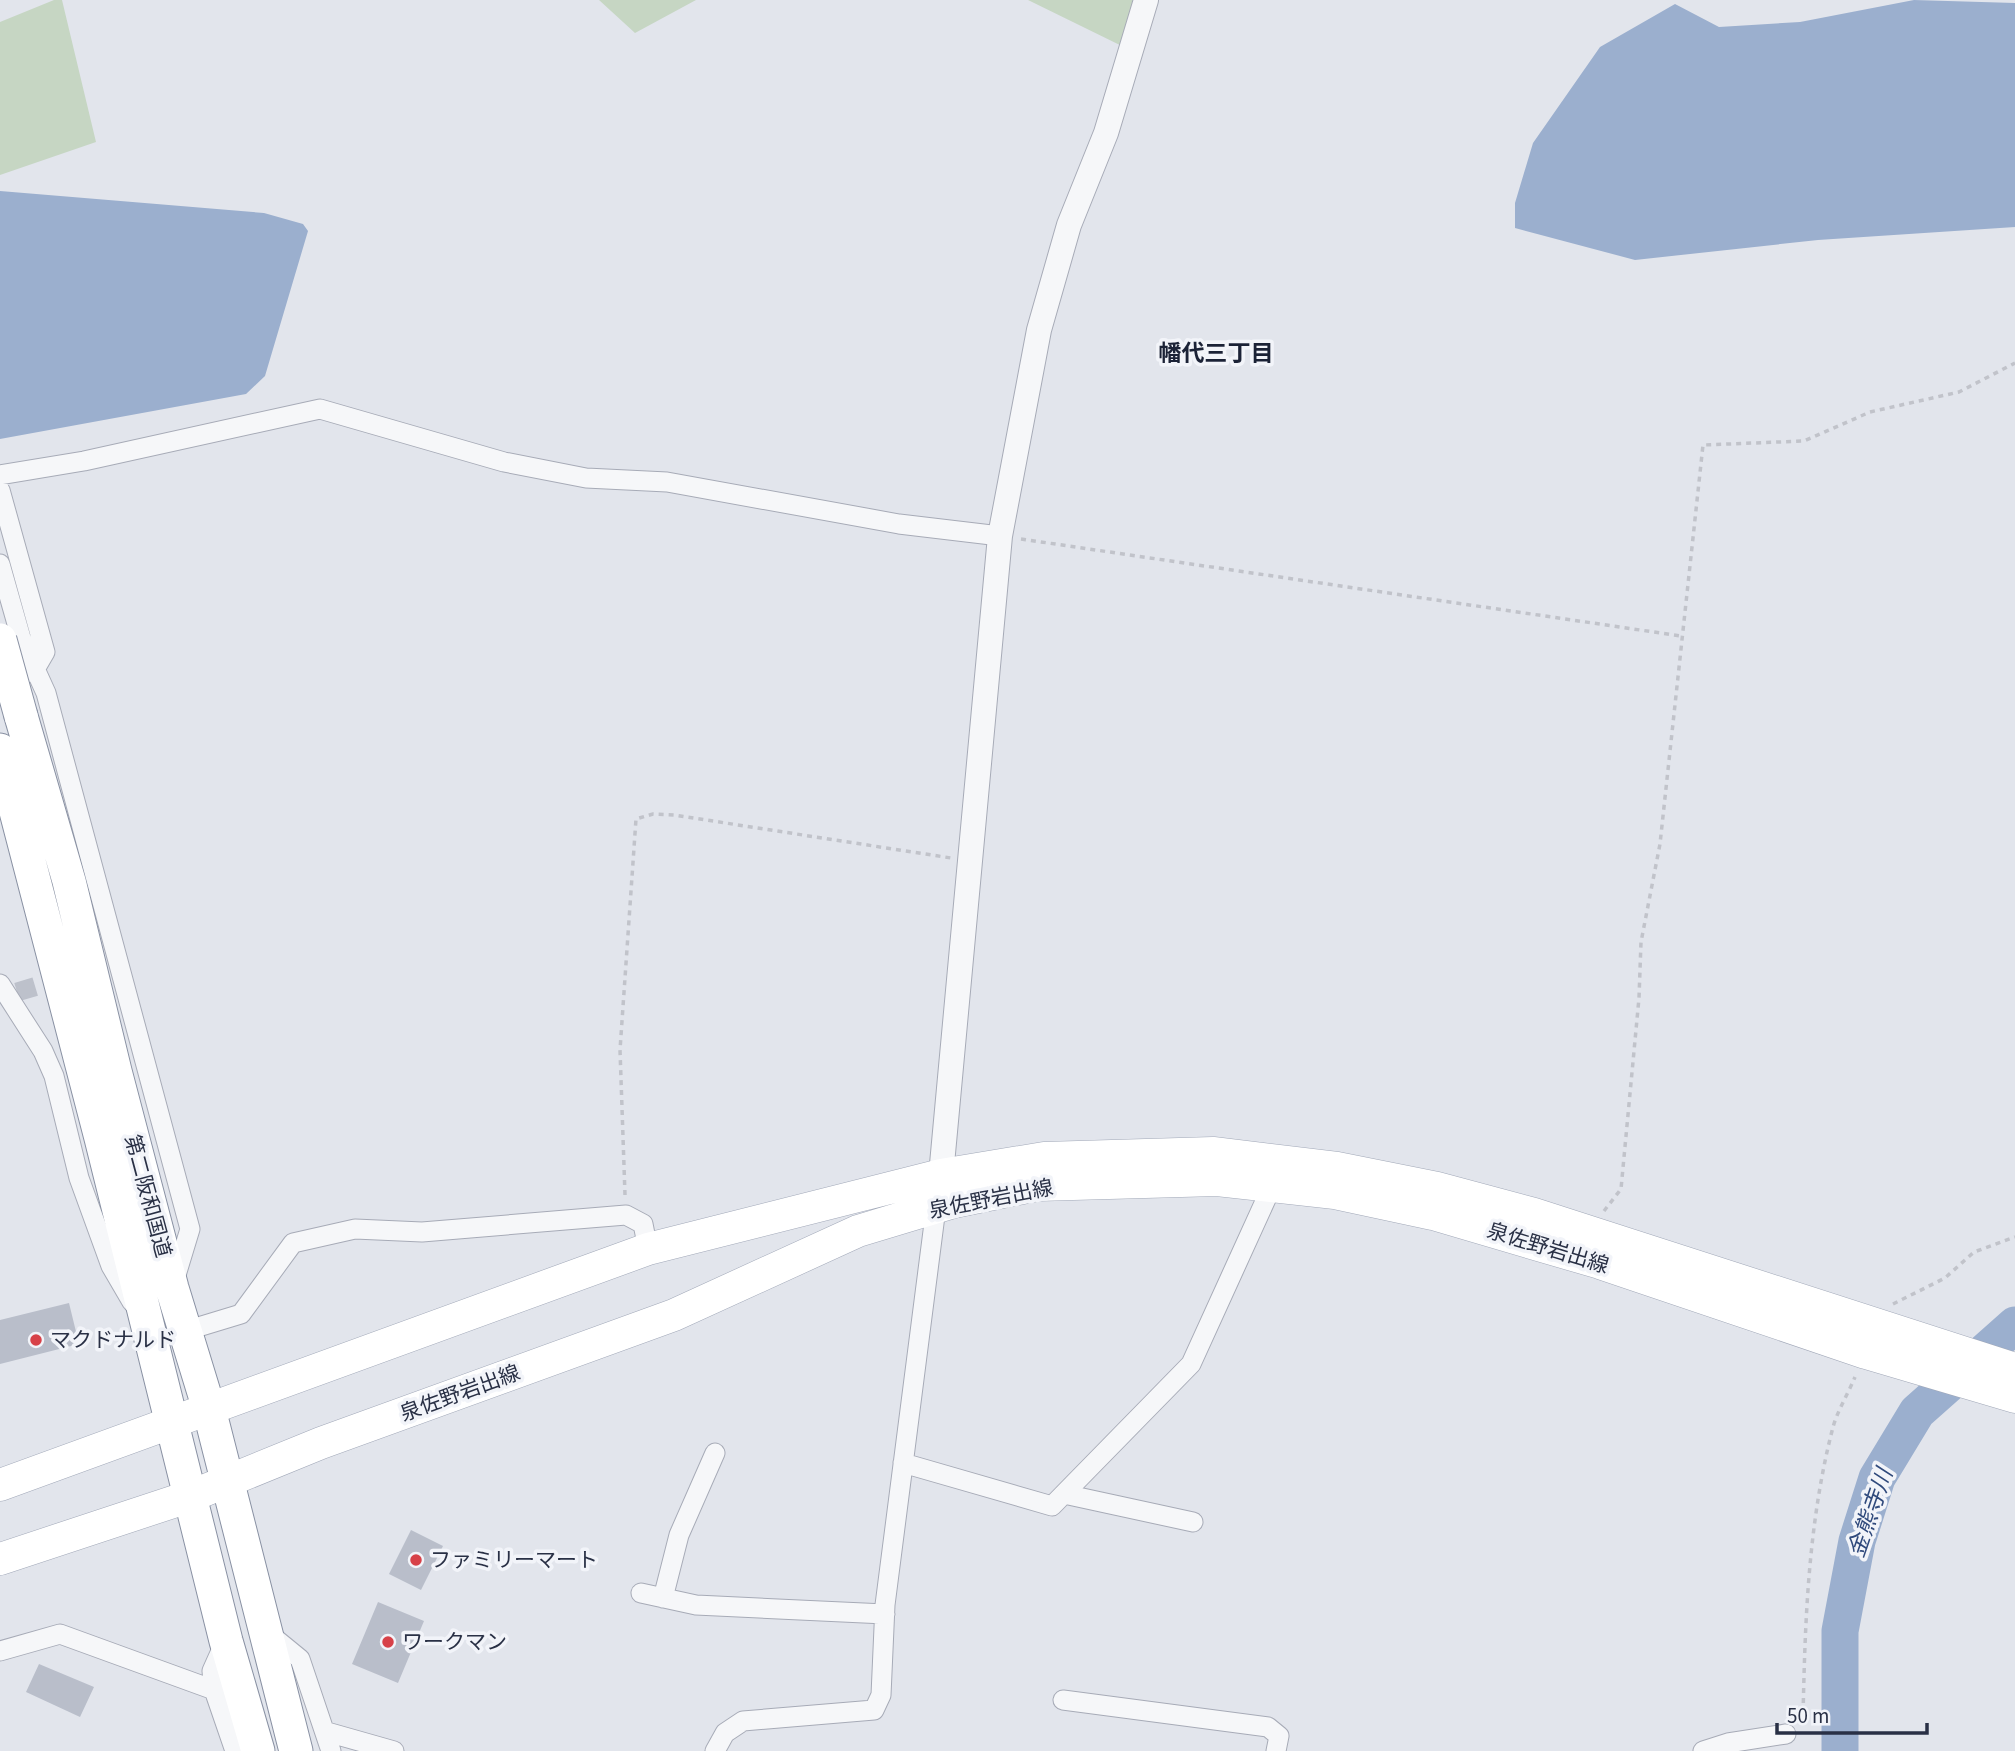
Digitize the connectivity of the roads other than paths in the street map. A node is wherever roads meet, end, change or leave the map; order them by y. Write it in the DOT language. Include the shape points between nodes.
graph roads {
  1 [pos="1146,0"];
  2 [pos="0,475"];
  3 [pos="0,490"];
  4 [pos="1000,536"];
  5 [pos="0,564"];
  6 [pos="10,639"];
  7 [pos="34,671"];
  8 [pos="0,680"];
  9 [pos="0,750"];
  10 [pos="118,960"];
  11 [pos="99,968"];
  12 [pos="8,991"];
  13 [pos="941,1175"];
  14 [pos="1272,1186"];
  15 [pos="936,1208"];
  16 [pos="648,1249"];
  17 [pos="173,1288"];
  18 [pos="148,1330"];
  19 [pos="185,1331"];
  20 [pos="1873,1340"];
  21 [pos="2015,1369"];
  22 [pos="2015,1397"];
  23 [pos="209,1409"];
  24 [pos="172,1420"];
  25 [pos="715,1453"];
  26 [pos="903,1463"];
  27 [pos="227,1482"];
  28 [pos="0,1485"];
  29 [pos="1064,1494"];
  30 [pos="191,1496"];
  31 [pos="1193,1522"];
  32 [pos="0,1559"];
  33 [pos="641,1593"];
  34 [pos="663,1598"];
  35 [pos="885,1614"];
  36 [pos="267,1632"];
  37 [pos="226,1641"];
  38 [pos="0,1651"];
  39 [pos="214,1690"];
  40 [pos="1063,1700"];
  41 [pos="327,1732"];
  42 [pos="1786,1734"];
  43 [pos="235,1751"];
  44 [pos="258,1751"];
  45 [pos="296,1751"];
  46 [pos="331,1751"];
  47 [pos="394,1751"];
  48 [pos="715,1751"];
  49 [pos="1276,1751"];
  50 [pos="1703,1751"];
  1 -- 4 [label="street" via="1106,133 1069,225 1039,330"];
  2 -- 4 [label="street" via="320,409 504,462 586,478 667,482 899,524"];
  3 -- 7 [label="street" via="45,652"];
  4 -- 13 [label="street"];
  5 -- 6 [label="street"];
  6 -- 7 [label="street"];
  6 -- 17 [label="highway, 第二阪和国道, bridge" via="21,716 69,881"];
  7 -- 8 [label="street"];
  7 -- 10 [label="street" via="47,693"];
  9 -- 18 [label="highway, 第二阪和国道"];
  10 -- 11 [label="street"];
  10 -- 17 [label="street" via="190,1229"];
  12 -- 18 [label="street" via="54,1076 79,1178 111,1266"];
  13 -- 15 [label="street"];
  13 -- 16 [label="main road, 泉佐野岩出線"];
  13 -- 20 [label="main road, 泉佐野岩出線" via="1044,1158 1213,1153 1337,1168 1437,1188 1588,1231"];
  14 -- 15 [label="main road, 泉佐野岩出線" via="1217,1180 1037,1185"];
  14 -- 20 [label="main road, 泉佐野岩出線" via="1335,1193 1433,1214"];
  14 -- 29 [label="street" via="1191,1364"];
  15 -- 26 [label="street"];
  15 -- 27 [label="main road, 泉佐野岩出線" via="858,1231 674,1315 321,1443"];
  16 -- 19 [label="street" via="643,1224 626,1215 422,1232 355,1230 293,1243 241,1314"];
  16 -- 23 [label="main road, 泉佐野岩出線"];
  17 -- 19 [label="highway, 第二阪和国道"];
  18 -- 24 [label="highway, 第二阪和国道"];
  19 -- 23 [label="highway, 第二阪和国道"];
  20 -- 21 [label="main road, 泉佐野岩出線"];
  20 -- 22 [label="main road, 泉佐野岩出線"];
  23 -- 24 [label="main road, 泉佐野岩出線"];
  23 -- 27 [label="highway, 第二阪和国道"];
  24 -- 28 [label="main road, 泉佐野岩出線"];
  24 -- 30 [label="highway, 第二阪和国道"];
  25 -- 34 [label="street" via="679,1535"];
  26 -- 29 [label="street" via="1052,1506"];
  26 -- 35 [label="street"];
  27 -- 30 [label="main road, 泉佐野岩出線"];
  27 -- 36 [label="highway, 第二阪和国道"];
  29 -- 31 [label="street"];
  30 -- 32 [label="main road, 泉佐野岩出線"];
  30 -- 37 [label="highway, 第二阪和国道"];
  33 -- 34 [label="street"];
  34 -- 35 [label="street" via="696,1605"];
  35 -- 48 [label="street" via="881,1695 874,1710 743,1721 725,1733"];
  36 -- 41 [label="street" via="300,1659"];
  36 -- 45 [label="highway, 第二阪和国道"];
  37 -- 39 [label="street" via="212,1671"];
  37 -- 44 [label="highway, 第二阪和国道"];
  38 -- 39 [label="street" via="60,1634"];
  39 -- 43 [label="street"];
  40 -- 49 [label="street" via="1268,1727 1279,1736"];
  41 -- 46 [label="street"];
  41 -- 47 [label="street"];
  42 -- 50 [label="street" via="1728,1742"];
}
